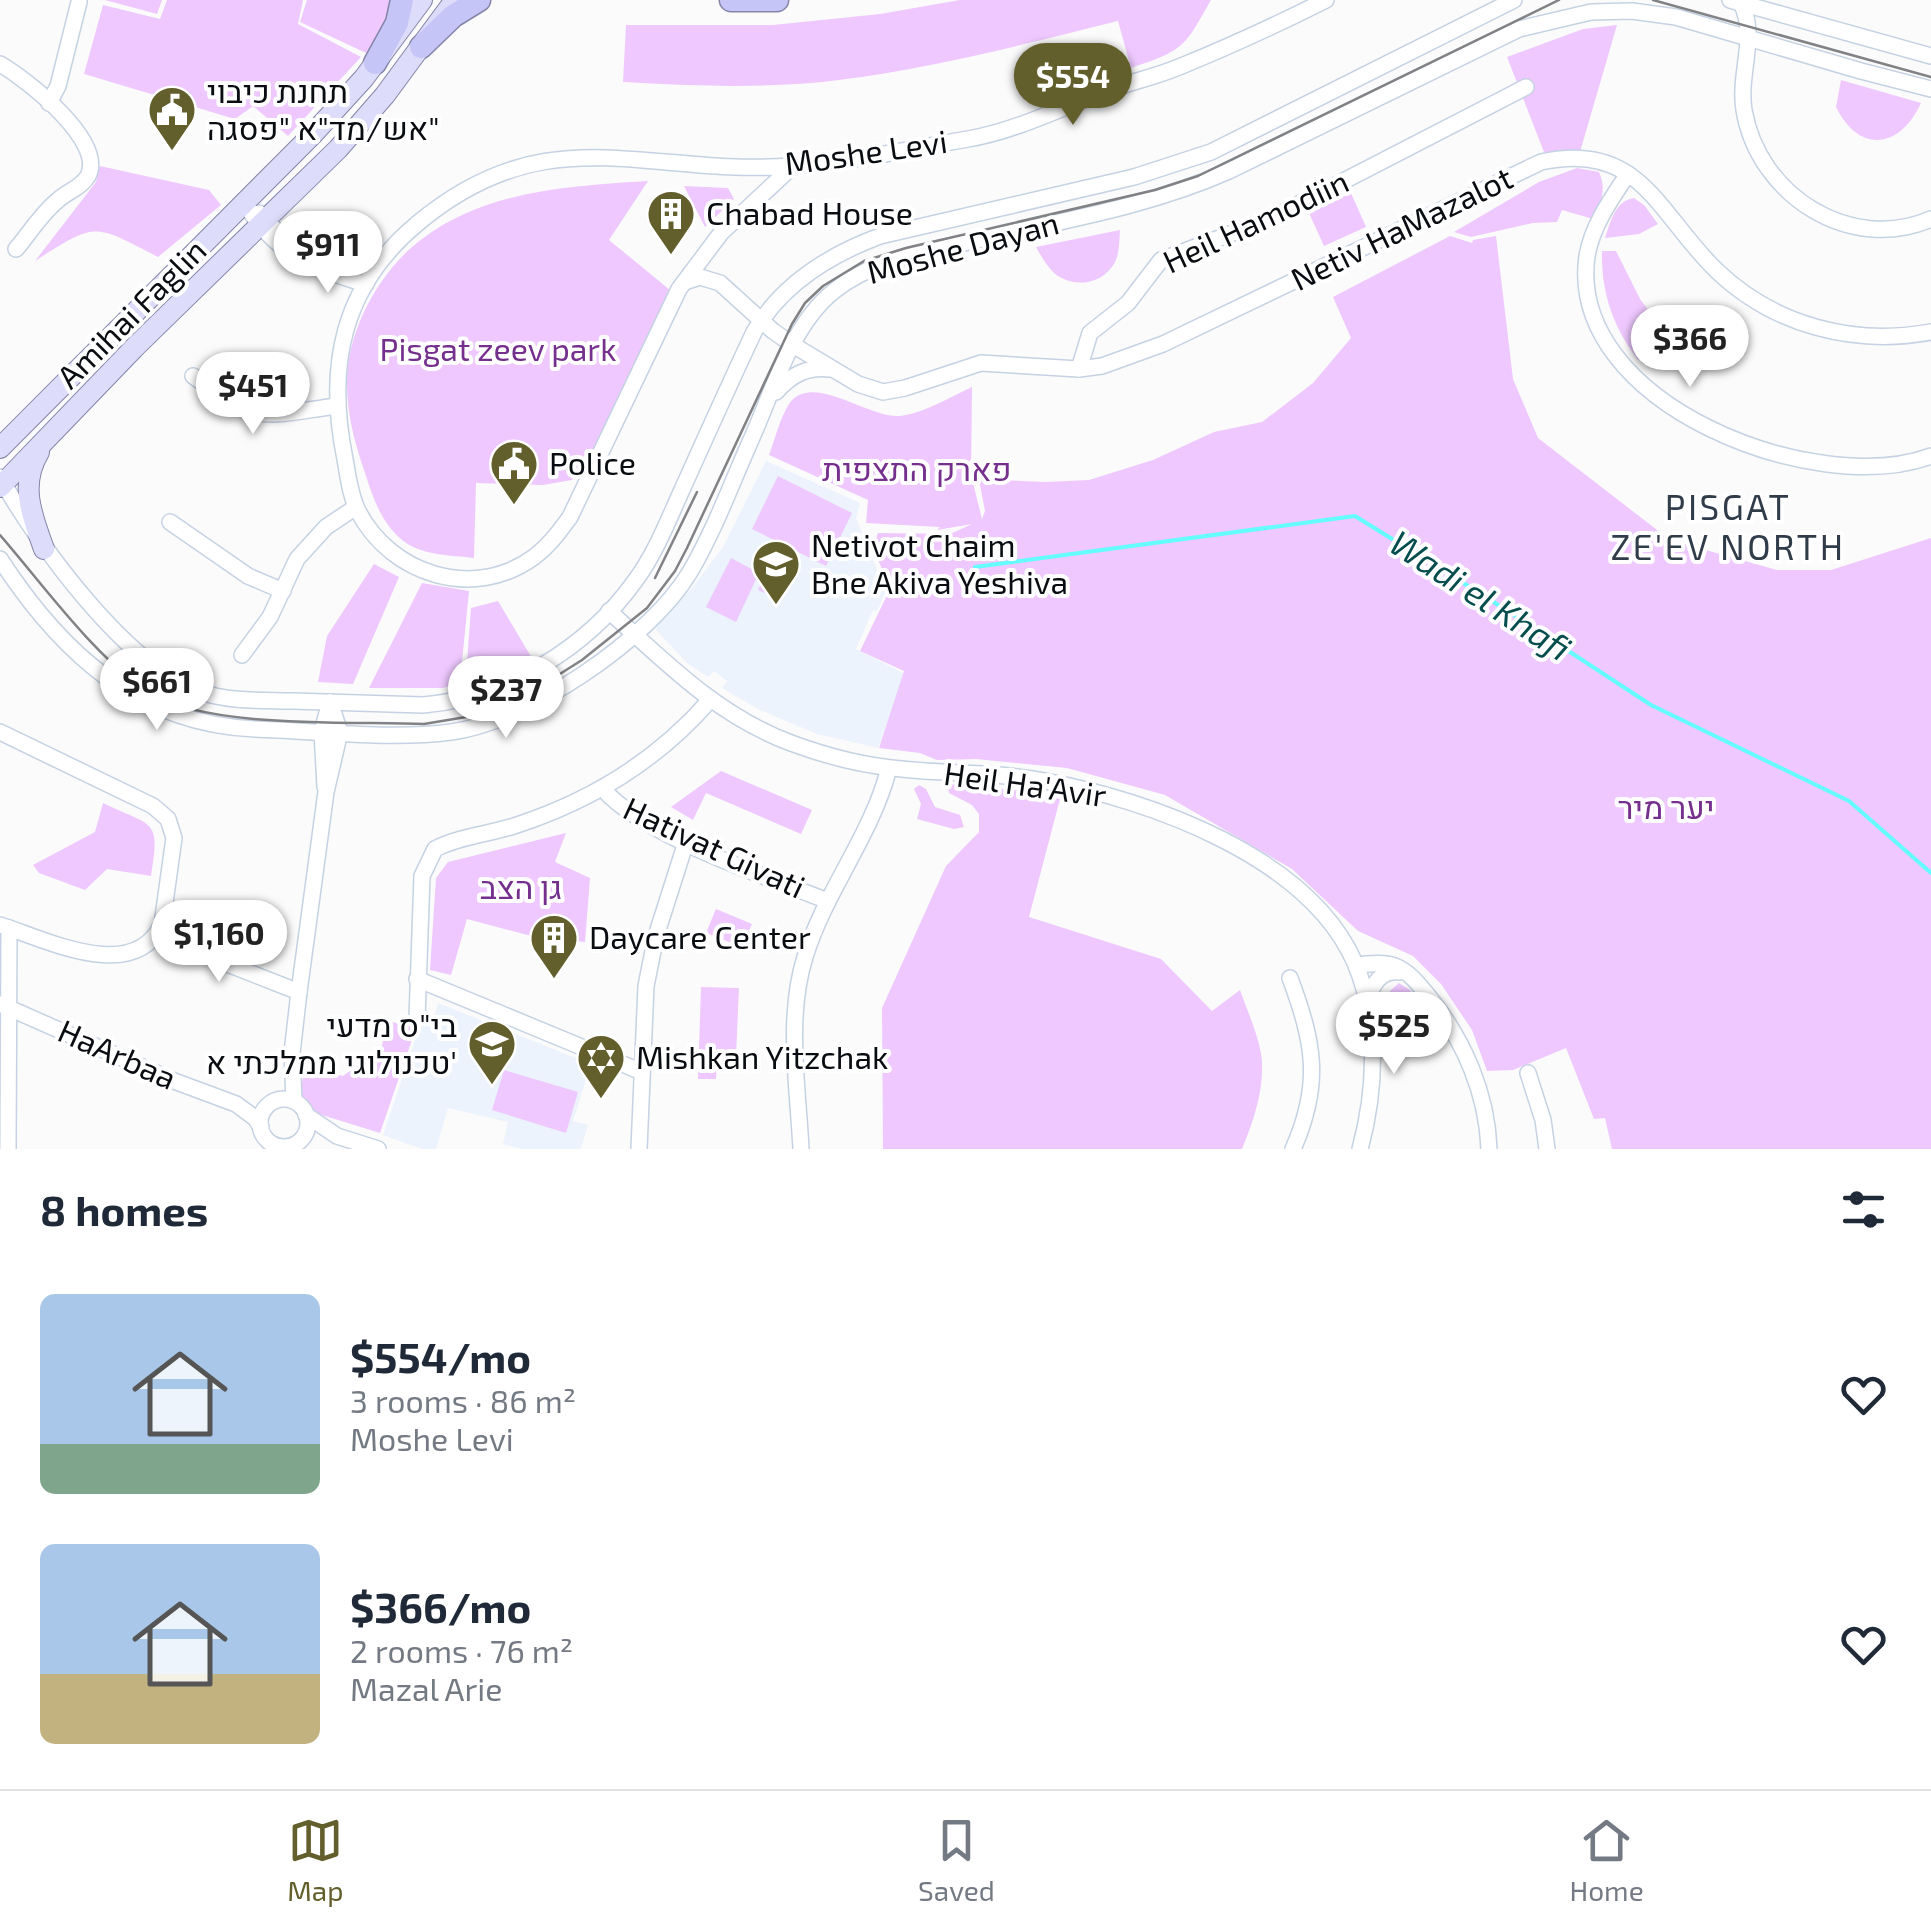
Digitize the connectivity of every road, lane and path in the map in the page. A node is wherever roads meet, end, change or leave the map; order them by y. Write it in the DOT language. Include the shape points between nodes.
graph roads {
  1 [pos="402,0"];
  2 [pos="422,0"];
  3 [pos="455,0"];
  4 [pos="479,0"];
  5 [pos="731,0"];
  6 [pos="777,0"];
  7 [pos="1326,0"];
  8 [pos="1514,0"];
  9 [pos="80,2"];
  10 [pos="1735,2"];
  11 [pos="1614,4"];
  12 [pos="1749,39"];
  13 [pos="421,47"];
  14 [pos="1931,56"];
  15 [pos="376,63"];
  16 [pos="0,64"];
  17 [pos="1526,87"];
  18 [pos="1931,88"];
  19 [pos="50,103"];
  20 [pos="744,166"];
  21 [pos="793,166"];
  22 [pos="1628,174"];
  23 [pos="753,201"];
  24 [pos="245,203"];
  25 [pos="1931,219"];
  26 [pos="264,224"];
  27 [pos="711,246"];
  28 [pos="16,249"];
  29 [pos="720,283"];
  30 [pos="366,284"];
  31 [pos="682,286"];
  32 [pos="761,320"];
  33 [pos="1931,332"];
  34 [pos="794,345"];
  35 [pos="832,369"];
  36 [pos="1079,369"];
  37 [pos="193,376"];
  38 [pos="770,398"];
  39 [pos="336,406"];
  40 [pos="24,423"];
  41 [pos="0,430"];
  42 [pos="47,438"];
  43 [pos="0,448"];
  44 [pos="1931,456"];
  45 [pos="1,483"];
  46 [pos="356,507"];
  47 [pos="170,522"];
  48 [pos="44,549"];
  49 [pos="0,559"];
  50 [pos="284,591"];
  51 [pos="609,611"];
  52 [pos="634,634"];
  53 [pos="242,656"];
  54 [pos="710,700"];
  55 [pos="330,702"];
  56 [pos="322,731"];
  57 [pos="0,732"];
  58 [pos="340,732"];
  59 [pos="890,768"];
  60 [pos="603,789"];
  61 [pos="326,792"];
  62 [pos="686,842"];
  63 [pos="828,902"];
  64 [pos="5,927"];
  65 [pos="156,936"];
  66 [pos="1356,965"];
  67 [pos="1406,972"];
  68 [pos="1290,978"];
  69 [pos="417,979"];
  70 [pos="299,992"];
  71 [pos="1366,1002"];
  72 [pos="4,1006"];
  73 [pos="417,1018"];
  74 [pos="293,1038"];
  75 [pos="642,1072"];
  76 [pos="1528,1073"];
  77 [pos="294,1101"];
  78 [pos="272,1102"];
  79 [pos="236,1104"];
  80 [pos="306,1114"];
  81 [pos="260,1127"];
  82 [pos="344,1139"];
  83 [pos="293,1145"];
  84 [pos="272,1146"];
  85 [pos="8,1149"];
  86 [pos="378,1149"];
  87 [pos="639,1149"];
  88 [pos="801,1149"];
  89 [pos="1292,1149"];
  90 [pos="1360,1149"];
  91 [pos="1490,1149"];
  92 [pos="1547,1149"];
  1 -- 15 [label="highway"];
  2 -- 15 [label="main road, Amihai Faglin"];
  3 -- 13 [label="main road, Amihai Faglin"];
  4 -- 13 [label="highway"];
  5 -- 6 [label="highway"];
  7 -- 21 [label="street, Moshe Levi" via="1177,68 1014,126"];
  8 -- 32 [label="street, Moshe Dayan" via="1210,152 864,242 812,270"];
  9 -- 19 [label="street"];
  10 -- 12 [label="street" via="1748,19"];
  10 -- 14 [label="street"];
  11 -- 12 [label="street, Moshe Dayan"];
  11 -- 34 [label="street, Moshe Dayan" via="1519,29 1180,191 867,270 817,307"];
  12 -- 18 [label="street, Moshe Dayan"];
  12 -- 25 [label="street" via="1742,85 1746,118 1763,159 1792,195 1821,216 1862,230 1896,230"];
  13 -- 26 [label="main road, Amihai Faglin" via="350,135"];
  15 -- 24 [label="main road, Amihai Faglin"];
  16 -- 19 [label="street"];
  17 -- 36 [label="street, Heil Hamodiin" via="1270,219 1161,260 1128,303 1090,333"];
  19 -- 28 [label="street" via="83,139 91,164 88,176"];
  20 -- 21 [label="street, Moshe Levi"];
  20 -- 23 [label="street" via="755,184"];
  20 -- 30 [label="street, Moshe Levi" via="572,156 519,166 470,187 416,224"];
  21 -- 23 [label="street"];
  22 -- 33 [label="street, Netiv HaMazalot" via="1720,274 1768,308 1841,335"];
  22 -- 36 [label="street, Netiv HaMazalot" via="1598,158 1542,162 1163,344"];
  22 -- 44 [label="street" via="1596,228 1586,275 1606,342 1634,375 1701,423 1788,459 1894,464"];
  23 -- 27 [label="street"];
  24 -- 26 [label="street"];
  24 -- 40 [label="main road, Amihai Faglin"];
  26 -- 30 [label="street" via="282,248"];
  26 -- 42 [label="main road, Amihai Faglin"];
  27 -- 29 [label="street"];
  27 -- 31 [label="street"];
  29 -- 31 [label="street" via="700,276"];
  29 -- 32 [label="street, Netiv HaMazalot"];
  30 -- 39 [label="street, Moshe Levi" via="342,338"];
  31 -- 46 [label="street" via="570,517 533,558 497,576 438,576 392,553"];
  32 -- 34 [label="street, Netiv HaMazalot"];
  32 -- 51 [label="street, Moshe Dayan" via="660,539"];
  34 -- 35 [label="street, Netiv HaMazalot"];
  34 -- 38 [label="street, Moshe Dayan"];
  35 -- 36 [label="street, Netiv HaMazalot" via="884,392 981,364"];
  35 -- 38 [label="street" via="796,374"];
  37 -- 39 [label="street" via="250,414"];
  38 -- 52 [label="street, Moshe Dayan" via="690,571"];
  39 -- 46 [label="street, Moshe Levi"];
  40 -- 41 [label="main road"];
  40 -- 43 [label="main road, Amihai Faglin"];
  42 -- 45 [label="main road, Amihai Faglin"];
  42 -- 48 [label="main road" via="27,482"];
  45 -- 48 [label="street, Moshe Dayan"];
  46 -- 50 [label="street" via="311,540"];
  47 -- 50 [label="street" via="248,576"];
  48 -- 55 [label="street, Moshe Dayan" via="144,660 173,680 234,699"];
  49 -- 56 [label="street, Moshe Dayan" via="60,640 158,709 231,728"];
  50 -- 53 [label="street"];
  51 -- 52 [label="street, Heil Ha'Avir"];
  51 -- 55 [label="street, Moshe Dayan" via="531,673 491,692 423,705"];
  52 -- 54 [label="street, Heil Ha'Avir"];
  52 -- 58 [label="street, Moshe Dayan" via="546,698 500,720 435,734"];
  54 -- 59 [label="street, Heil Ha'Avir" via="790,742"];
  54 -- 60 [label="street" via="672,741"];
  55 -- 56 [label="street"];
  55 -- 58 [label="street"];
  56 -- 58 [label="street, Moshe Dayan"];
  56 -- 61 [label="street"];
  57 -- 65 [label="street" via="168,819 174,838"];
  58 -- 61 [label="street"];
  59 -- 63 [label="street"];
  59 -- 66 [label="street, Heil Ha'Avir" via="1045,781 1160,812 1214,836 1300,892 1335,929"];
  60 -- 62 [label="street, Hativat Givati" via="632,814"];
  60 -- 69 [label="street" via="534,820 436,849 422,876"];
  61 -- 70 [label="street"];
  62 -- 63 [label="street, Hativat Givati"];
  62 -- 75 [label="street" via="652,953"];
  63 -- 88 [label="street" via="797,996"];
  64 -- 65 [label="street" via="100,957 127,953"];
  64 -- 72 [label="street"];
  65 -- 70 [label="street"];
  66 -- 67 [label="street"];
  66 -- 71 [label="street"];
  67 -- 71 [label="street" via="1380,976"];
  67 -- 91 [label="street" via="1462,1047 1485,1109"];
  68 -- 89 [label="street" via="1313,1066 1310,1100"];
  69 -- 73 [label="street"];
  69 -- 75 [label="street"];
  70 -- 74 [label="street"];
  71 -- 90 [label="street" via="1372,1083"];
  72 -- 79 [label="street, HaArbaa"];
  72 -- 85 [label="street"];
  74 -- 77 [label="street"];
  74 -- 78 [label="street"];
  75 -- 87 [label="street"];
  76 -- 92 [label="street"];
  77 -- 78 [label="street"];
  77 -- 80 [label="street"];
  78 -- 79 [label="street, HaArbaa"];
  78 -- 81 [label="street"];
  79 -- 81 [label="street, HaArbaa"];
  80 -- 82 [label="street"];
  80 -- 83 [label="street" via="307,1128"];
  81 -- 84 [label="street"];
  82 -- 83 [label="street"];
  82 -- 86 [label="street"];
  83 -- 84 [label="street"];
}
